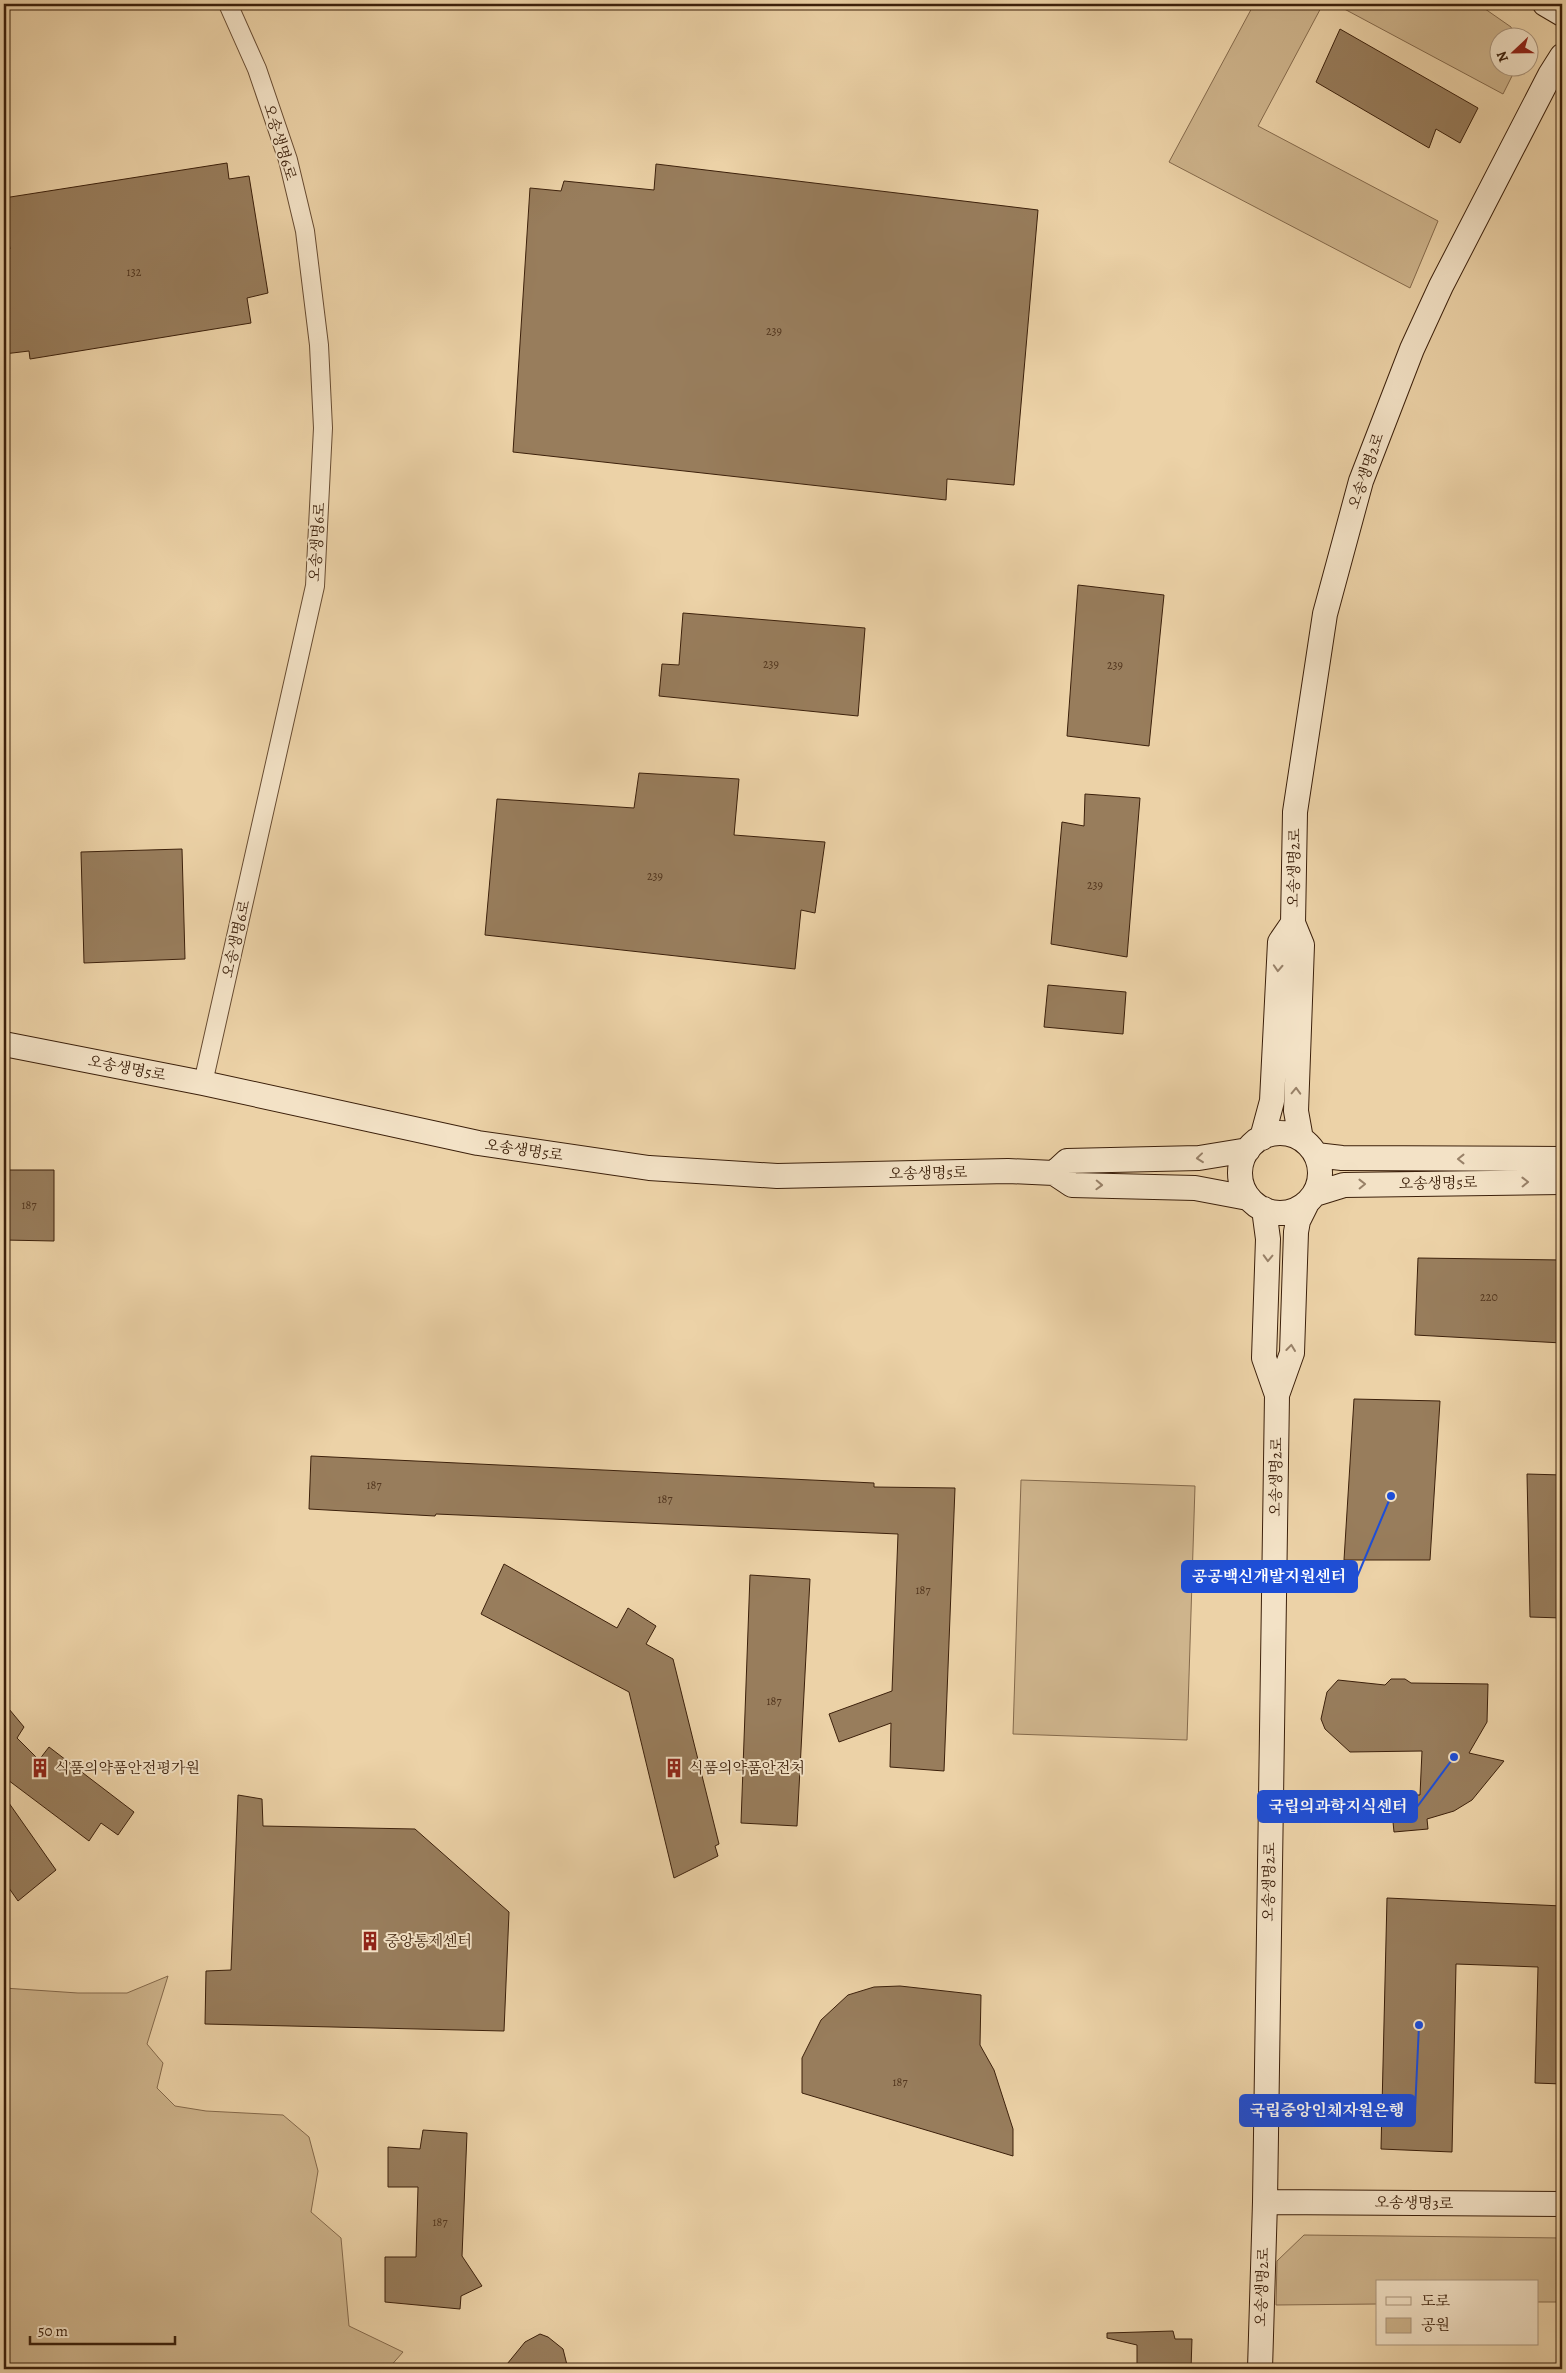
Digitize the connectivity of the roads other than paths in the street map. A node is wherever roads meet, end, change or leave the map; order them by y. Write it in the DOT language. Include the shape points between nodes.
graph roads {
  1 [pos="228,4"];
  2 [pos="1545,4"];
  3 [pos="1562,14"];
  4 [pos="1562,56"];
  5 [pos="1293,923"];
  6 [pos="4,1044"];
  7 [pos="204,1083"];
  8 [pos="1255,1144"];
  9 [pos="1309,1147"];
  10 [pos="1562,1159"];
  11 [pos="1054,1173"];
  12 [pos="1562,1182"];
  13 [pos="1311,1200"];
  14 [pos="1256,1204"];
  15 [pos="1277,1395"];
  16 [pos="1265,2202"];
  17 [pos="1562,2204"];
  18 [pos="1260,2369"];
  1 -- 7 [label="street, 오송생명6로" via="257,69 288,160 305,231 319,345 323,428 315,586"];
  2 -- 3 [label="street"];
  4 -- 5 [label="street, 오송생명2로" via="1437,294 1412,348 1361,481 1326,614 1306,741 1296,812"];
  5 -- 8 [label="street, 오송생명2로, one-way" via="1280,942 1272,1101"];
  9 -- 5 [label="street, 오송생명2로, one-way" via="1296,1111 1302,945"];
  6 -- 7 [label="street, 오송생명5로"];
  7 -- 11 [label="street, 오송생명5로" via="478,1143 648,1168 777,1176"];
  8 -- 9 [label="street" via="1283,1133"];
  8 -- 11 [label="street, one-way" via="1199,1158 1067,1161"];
  8 -- 14 [label="street" via="1242,1161 1240,1174 1242,1187"];
  10 -- 9 [label="street, 오송생명5로, one-way" via="1342,1158"];
  9 -- 13 [label="street" via="1320,1168 1320,1182"];
  11 -- 14 [label="street, 오송생명5로, one-way" via="1072,1184 1195,1188"];
  13 -- 12 [label="street, 오송생명5로, one-way" via="1344,1185"];
  13 -- 14 [label="street" via="1295,1211 1282,1214"];
  15 -- 13 [label="street, 오송생명2로, one-way" via="1292,1353 1296,1232 1298,1221"];
  14 -- 15 [label="street, 오송생명2로, one-way" via="1268,1240 1264,1358"];
  15 -- 16 [label="street, 오송생명2로"];
  16 -- 17 [label="street, 오송생명3로"];
  16 -- 18 [label="street, 오송생명2로"];
}
